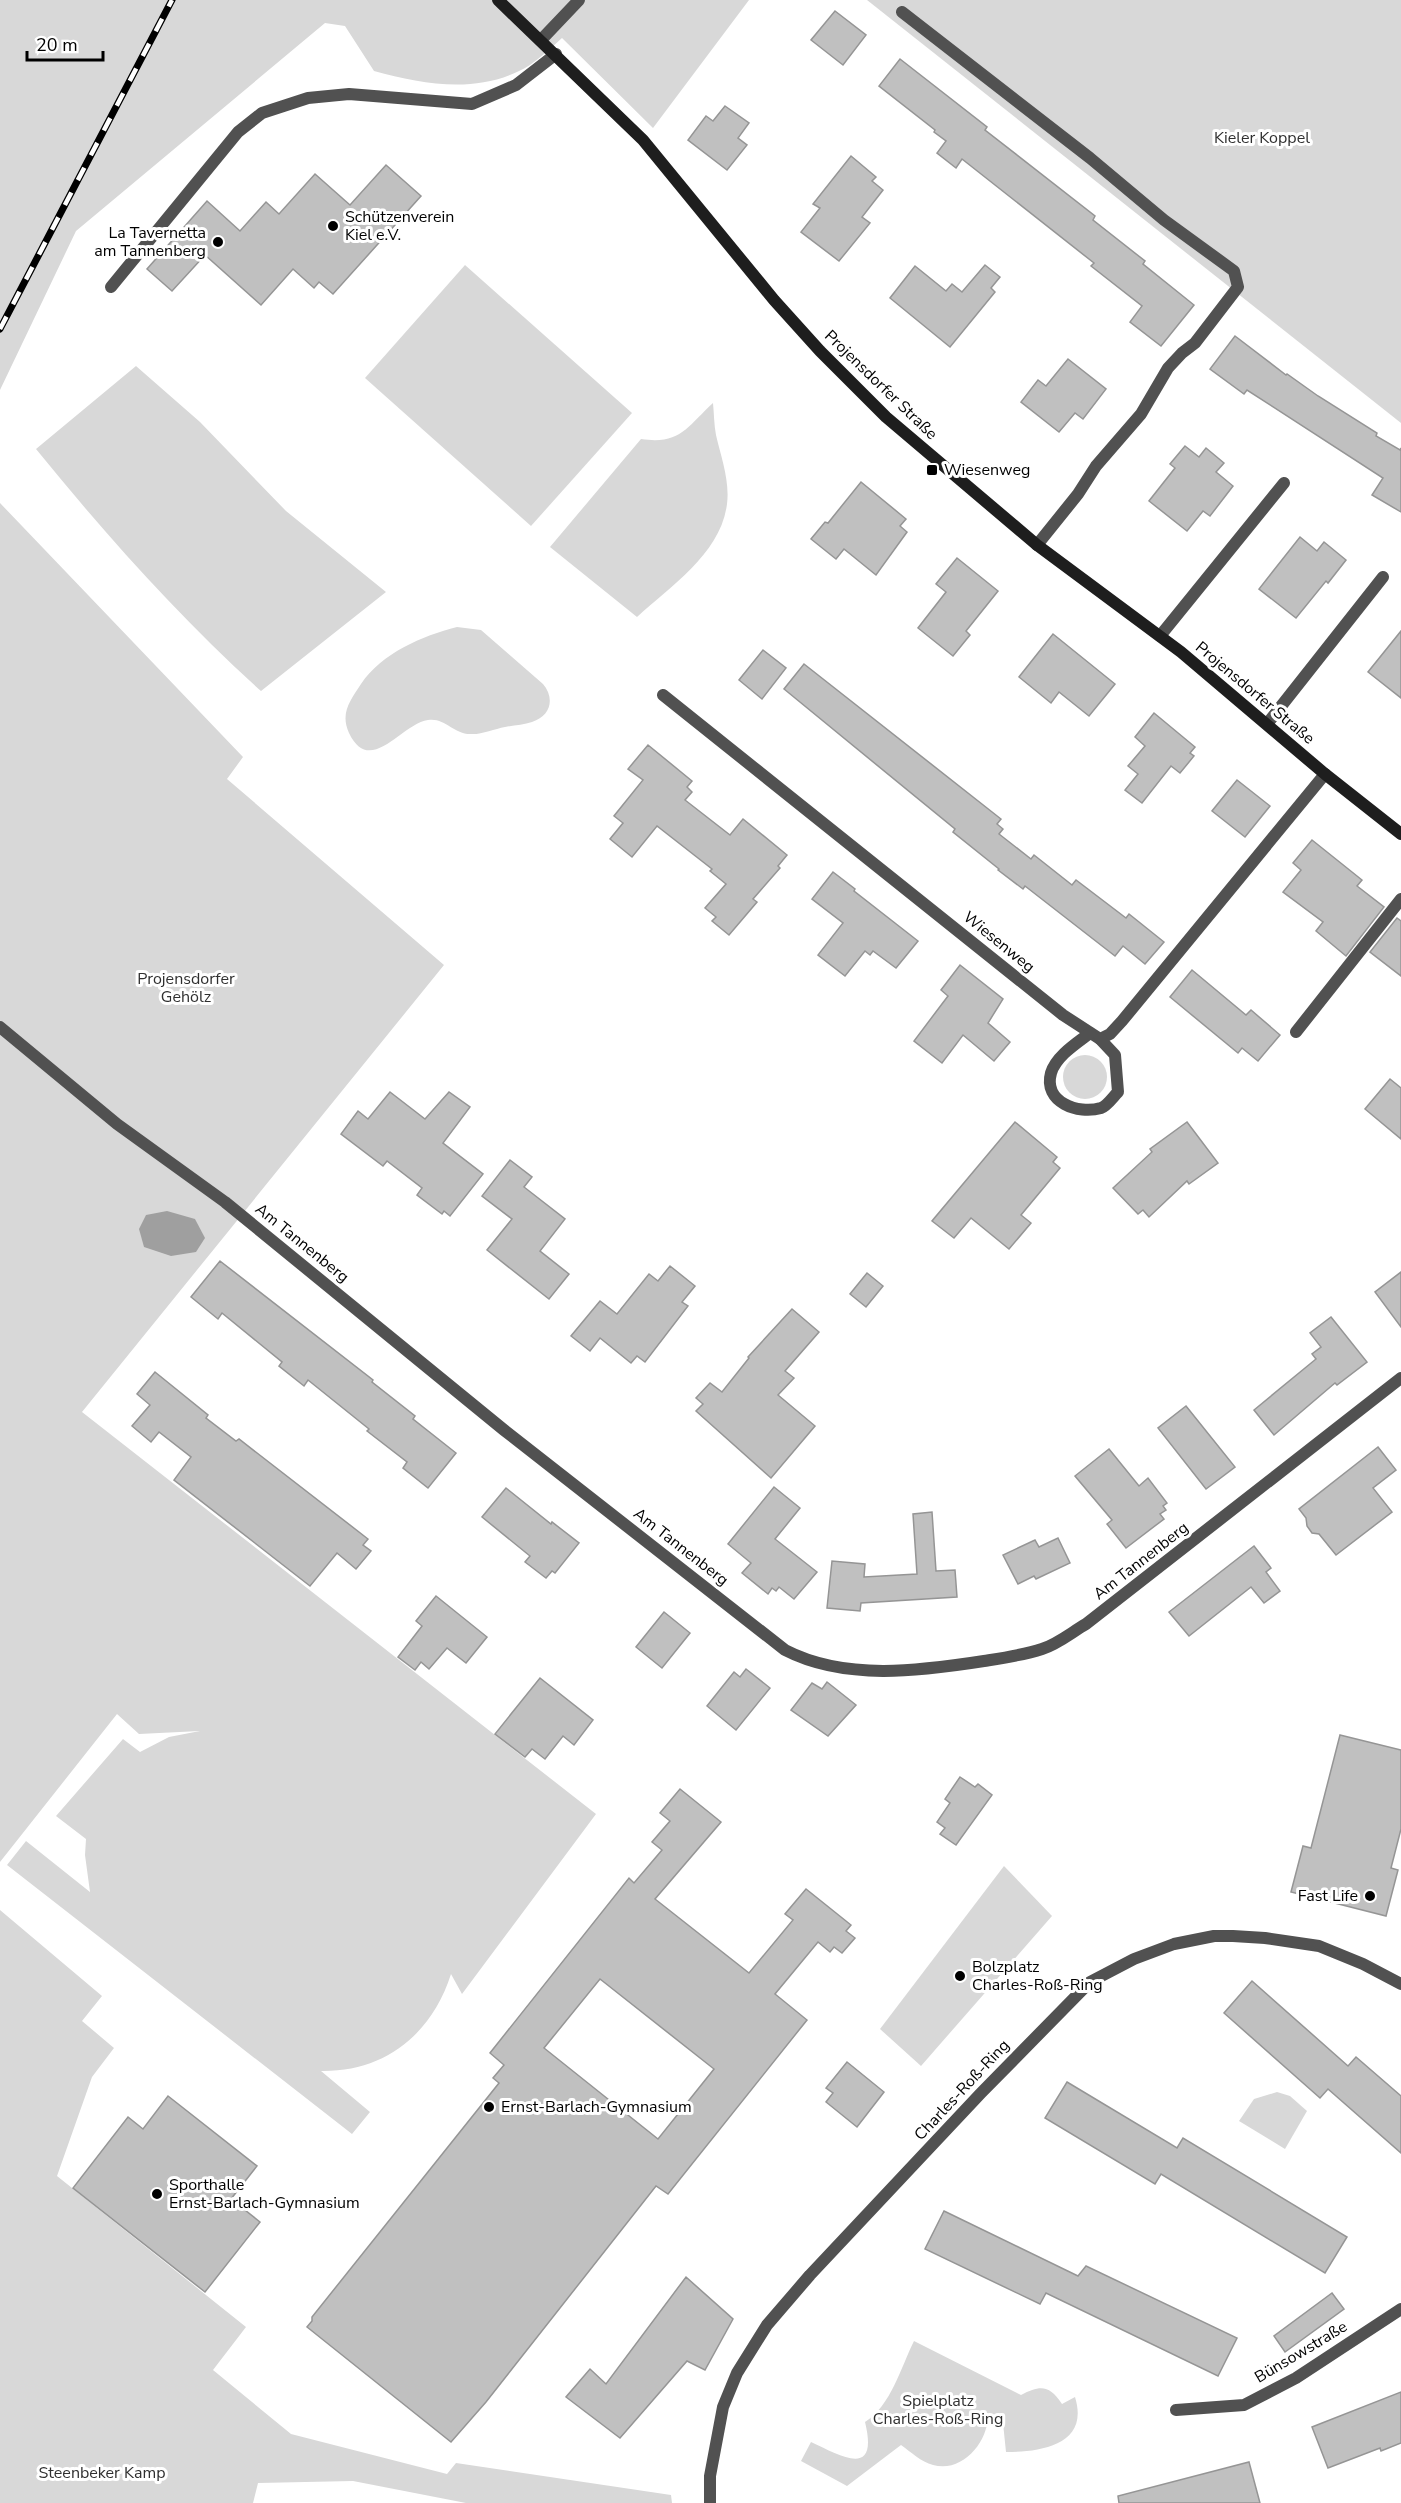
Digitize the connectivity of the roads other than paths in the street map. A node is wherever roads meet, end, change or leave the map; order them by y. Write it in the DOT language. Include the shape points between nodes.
graph roads {
  1 [pos="498,0"];
  2 [pos="579,0"];
  3 [pos="902,12"];
  4 [pos="541,40"];
  5 [pos="556,54"];
  6 [pos="111,287"];
  7 [pos="1284,483"];
  8 [pos="1037,545"];
  9 [pos="1383,577"];
  10 [pos="1160,636"];
  11 [pos="663,695"];
  12 [pos="1267,724"];
  13 [pos="1325,774"];
  14 [pos="1401,834"];
  15 [pos="1401,899"];
  16 [pos="0,1027"];
  17 [pos="1296,1032"];
  18 [pos="1095,1036"];
  19 [pos="1401,1378"];
  20 [pos="1401,1984"];
  21 [pos="1401,2308"];
  22 [pos="1176,2410"];
  23 [pos="710,2503"];
  1 -- 4 [label="street, Projensdorfer Straße"];
  2 -- 4 [label="street"];
  3 -- 8 [label="street" via="1234,271 1238,287 1195,343 1168,369 1141,414"];
  4 -- 5 [label="street, Projensdorfer Straße"];
  5 -- 6 [label="street" via="516,86 472,104 349,94 309,98 262,113 238,132"];
  5 -- 8 [label="street, Projensdorfer Straße" via="643,140 820,351 886,417"];
  7 -- 10 [label="street"];
  8 -- 10 [label="street, Projensdorfer Straße"];
  9 -- 12 [label="street"];
  10 -- 12 [label="street, Projensdorfer Straße"];
  11 -- 18 [label="street, Wiesenweg" via="1063,1015"];
  12 -- 13 [label="street, Projensdorfer Straße"];
  13 -- 14 [label="street, Projensdorfer Straße"];
  13 -- 18 [label="street, Wiesenweg" via="1122,1021 1110,1034"];
  15 -- 17 [label="street"];
  16 -- 19 [label="street, Am Tannenberg" via="117,1124 225,1202 504,1430 785,1650 813,1661 871,1670 921,1670 1043,1649 1111,1606"];
  18 -- 18 [label="street, Wiesenweg" via="1062,1056 1051,1072 1050,1086 1059,1102 1081,1111 1104,1108 1118,1092 1115,1055"];
  20 -- 23 [label="street, Charles-Roß-Ring" via="1318,1946 1233,1936 1174,1944 1090,1982 767,2325 737,2373 723,2407 710,2476"];
  21 -- 22 [label="street, Bünsowstraße" via="1296,2378 1244,2405"];
}
